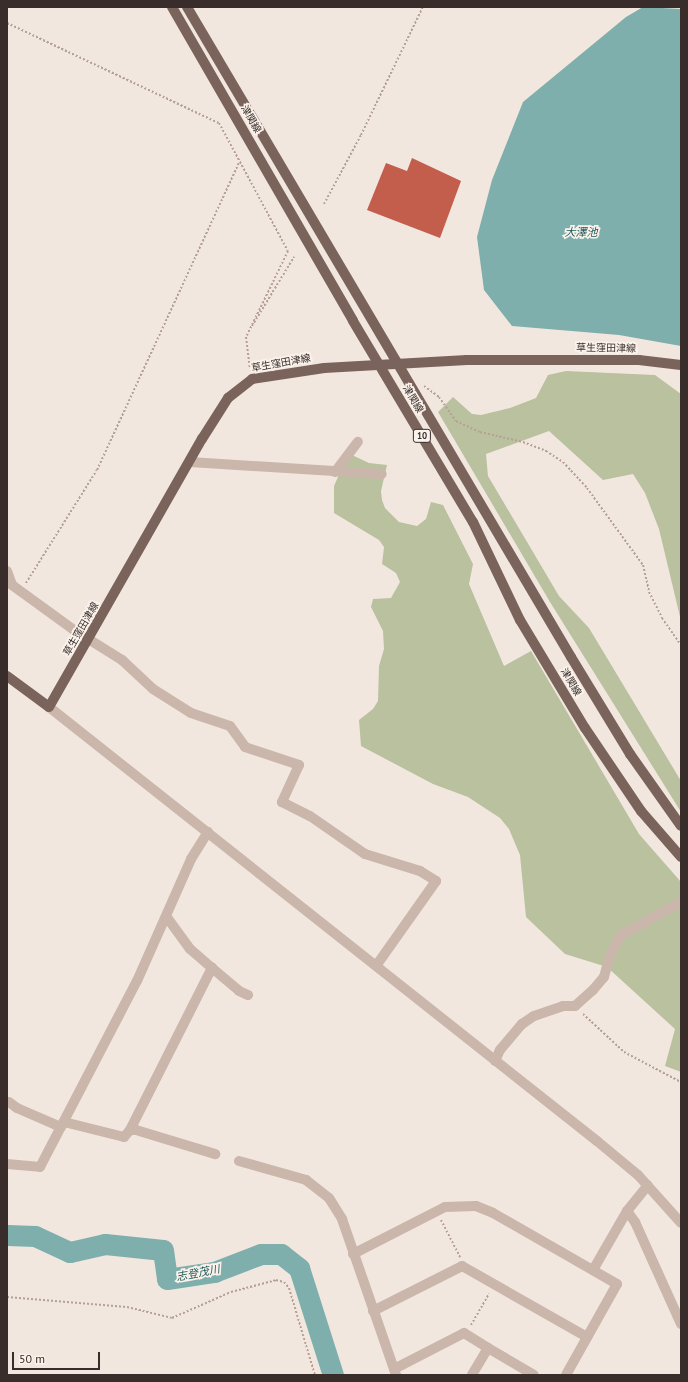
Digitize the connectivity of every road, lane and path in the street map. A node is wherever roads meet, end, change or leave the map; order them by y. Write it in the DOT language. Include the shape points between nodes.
graph roads {
  1 [pos="172,7"];
  2 [pos="187,7"];
  3 [pos="423,7"];
  4 [pos="7,23"];
  5 [pos="239,162"];
  6 [pos="324,204"];
  7 [pos="294,258"];
  8 [pos="249,330"];
  9 [pos="396,364"];
  10 [pos="379,365"];
  11 [pos="681,365"];
  12 [pos="252,379"];
  13 [pos="421,383"];
  14 [pos="358,442"];
  15 [pos="190,462"];
  16 [pos="335,472"];
  17 [pos="382,474"];
  18 [pos="7,571"];
  19 [pos="20,591"];
  20 [pos="89,640"];
  21 [pos="681,645"];
  22 [pos="7,676"];
  23 [pos="50,707"];
  24 [pos="681,826"];
  25 [pos="208,832"];
  26 [pos="681,857"];
  27 [pos="681,902"];
  28 [pos="167,917"];
  29 [pos="376,966"];
  30 [pos="212,968"];
  31 [pos="248,995"];
  32 [pos="575,1006"];
  33 [pos="495,1061"];
  34 [pos="681,1082"];
  35 [pos="9,1102"];
  36 [pos="63,1124"];
  37 [pos="130,1130"];
  38 [pos="215,1154"];
  39 [pos="239,1161"];
  40 [pos="7,1164"];
  41 [pos="648,1185"];
  42 [pos="436,1210"];
  43 [pos="627,1211"];
  44 [pos="681,1223"];
  45 [pos="353,1254"];
  46 [pos="462,1266"];
  47 [pos="593,1270"];
  48 [pos="495,1284"];
  49 [pos="7,1297"];
  50 [pos="373,1311"];
  51 [pos="681,1324"];
  52 [pos="464,1333"];
  53 [pos="587,1337"];
  54 [pos="488,1348"];
  55 [pos="395,1372"];
  56 [pos="315,1375"];
  57 [pos="472,1375"];
  58 [pos="534,1375"];
  59 [pos="566,1375"];
  1 -- 10 [label="main road, 津関線 / 10"];
  2 -- 9 [label="main road, 津関線 / 10"];
  3 -- 6 [label="path" via="361,135"];
  4 -- 5 [label="path" via="215,120"];
  5 -- 8 [label="path" via="288,250"];
  5 -- 19 [label="path" via="97,470"];
  7 -- 8 [label="path"];
  8 -- 12 [label="path" via="246,337"];
  9 -- 10 [label="main road, 草生窪田津線"];
  9 -- 11 [label="main road, 草生窪田津線" via="527,359 639,360"];
  9 -- 24 [label="main road, 津関線 / 10" via="420,399 630,754"];
  10 -- 12 [label="main road, 草生窪田津線" via="293,371"];
  10 -- 26 [label="main road, 津関線 / 10" via="473,522 520,620 584,728 641,811"];
  12 -- 15 [label="main road, 草生窪田津線" via="228,398"];
  13 -- 21 [label="path" via="439,398 456,421 480,432 523,442 564,462 587,488 643,565 649,592 662,618"];
  14 -- 16 [label="street"];
  15 -- 16 [label="street"];
  15 -- 20 [label="main road, 草生窪田津線"];
  16 -- 17 [label="street"];
  18 -- 19 [label="street" via="12,585"];
  19 -- 20 [label="street"];
  20 -- 23 [label="main road, 草生窪田津線"];
  20 -- 29 [label="street" via="122,660 153,688 191,713 230,726 244,747 299,765 282,802 310,816 365,854 420,870 436,881"];
  22 -- 23 [label="main road"];
  23 -- 25 [label="street"];
  25 -- 28 [label="street" via="191,858"];
  25 -- 29 [label="street"];
  27 -- 32 [label="street" via="621,935 610,955 604,977"];
  28 -- 30 [label="street" via="190,949"];
  28 -- 36 [label="street"];
  29 -- 33 [label="street"];
  30 -- 31 [label="street" via="239,991"];
  30 -- 37 [label="street"];
  32 -- 33 [label="street" via="563,1006 534,1016 522,1024 500,1050"];
  32 -- 34 [label="path" via="624,1052"];
  33 -- 41 [label="street"];
  35 -- 36 [label="street" via="16,1108"];
  36 -- 37 [label="street" via="124,1137"];
  36 -- 40 [label="street" via="40,1167"];
  37 -- 38 [label="street"];
  39 -- 45 [label="street" via="294,1176 316,1186 329,1198 342,1219"];
  41 -- 43 [label="street"];
  41 -- 44 [label="street"];
  42 -- 45 [label="street"];
  42 -- 46 [label="path"];
  42 -- 47 [label="street" via="458,1205 483,1208"];
  43 -- 47 [label="street"];
  43 -- 51 [label="street" via="635,1222"];
  45 -- 50 [label="street"];
  46 -- 48 [label="street"];
  46 -- 50 [label="street"];
  47 -- 53 [label="street" via="617,1284"];
  48 -- 52 [label="path"];
  48 -- 53 [label="street"];
  49 -- 56 [label="path" via="127,1307 172,1318 231,1292 276,1280 284,1282 289,1288"];
  50 -- 55 [label="street"];
  52 -- 54 [label="street"];
  52 -- 55 [label="street"];
  53 -- 59 [label="street"];
  54 -- 57 [label="street"];
  54 -- 58 [label="street"];
}
